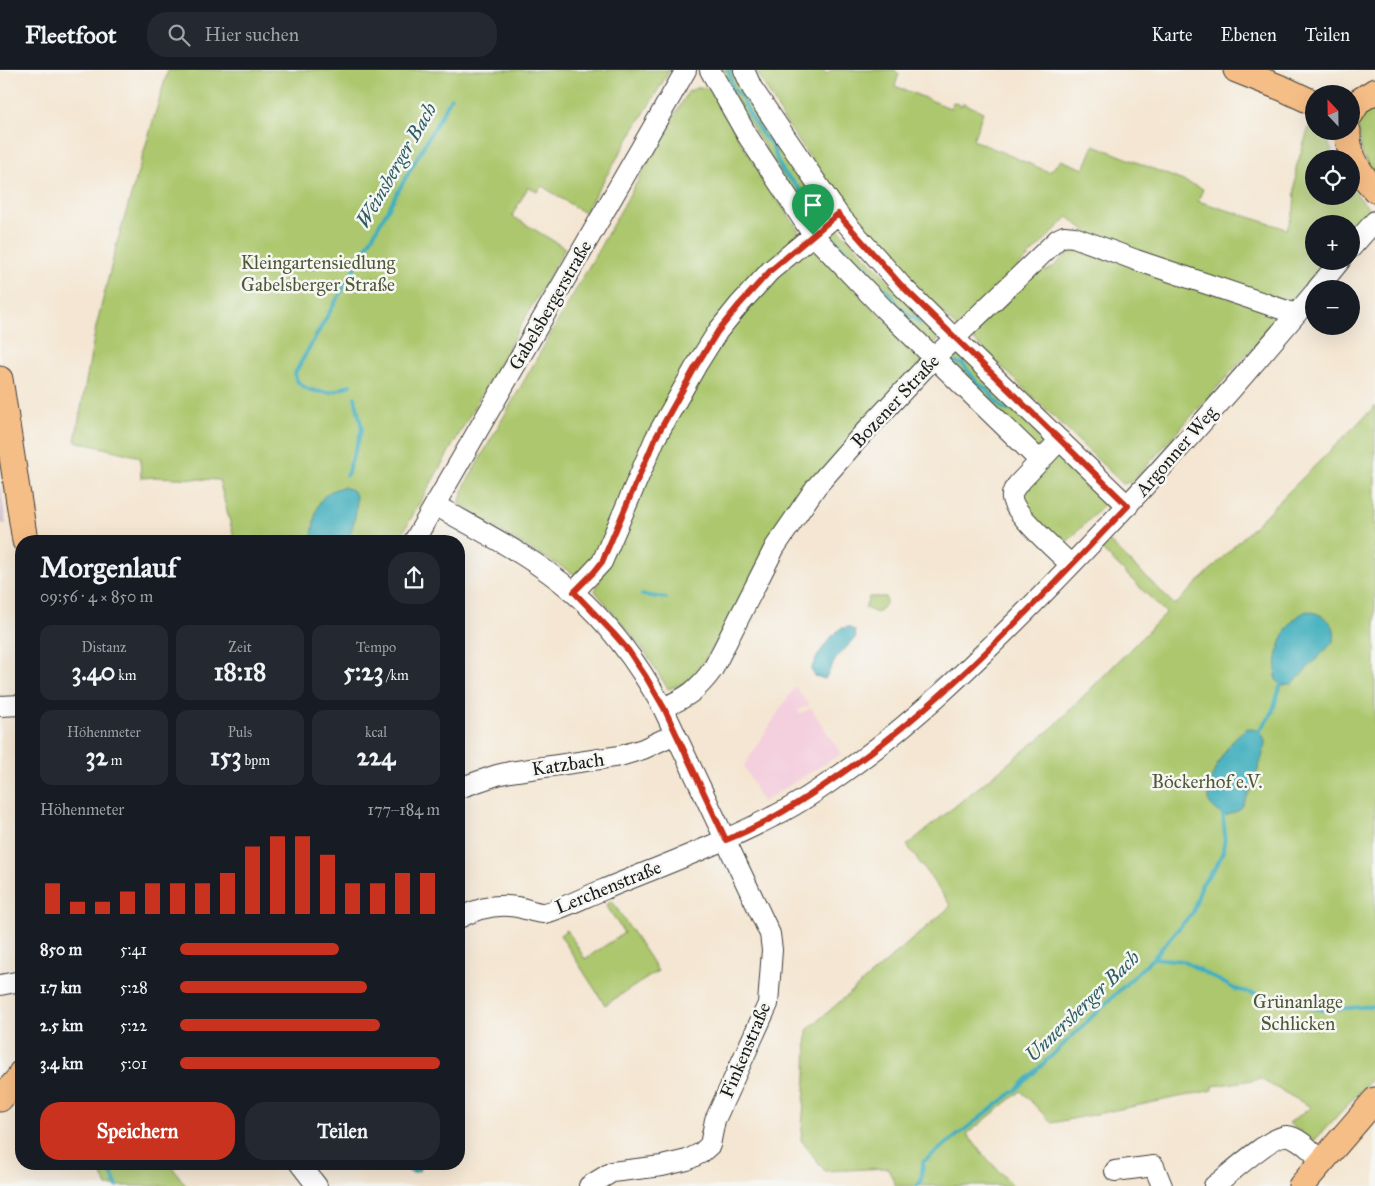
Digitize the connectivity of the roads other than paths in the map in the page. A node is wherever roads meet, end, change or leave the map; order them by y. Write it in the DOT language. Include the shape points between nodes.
graph roads {
  1 [pos="686,70"];
  2 [pos="710,70"];
  3 [pos="744,70"];
  4 [pos="1236,70"];
  5 [pos="1305,99"];
  6 [pos="1355,140"];
  7 [pos="1375,190"];
  8 [pos="838,214"];
  9 [pos="1375,221"];
  10 [pos="813,235"];
  11 [pos="1360,238"];
  12 [pos="1333,270"];
  13 [pos="1324,280"];
  14 [pos="1305,304"];
  15 [pos="1296,314"];
  16 [pos="955,338"];
  17 [pos="934,358"];
  18 [pos="0,379"];
  19 [pos="1060,440"];
  20 [pos="1040,461"];
  21 [pos="435,505"];
  22 [pos="1128,506"];
  23 [pos="24,535"];
  24 [pos="418,535"];
  25 [pos="1071,565"];
  26 [pos="574,592"];
  27 [pos="15,705"];
  28 [pos="0,706"];
  29 [pos="664,708"];
  30 [pos="675,734"];
  31 [pos="465,786"];
  32 [pos="726,840"];
  33 [pos="465,915"];
  34 [pos="15,983"];
  35 [pos="0,985"];
  36 [pos="15,1080"];
  37 [pos="0,1099"];
  38 [pos="1375,1100"];
  39 [pos="1322,1161"];
  40 [pos="305,1170"];
  41 [pos="1115,1171"];
  42 [pos="317,1186"];
  43 [pos="589,1186"];
  44 [pos="1162,1186"];
  45 [pos="1214,1186"];
  46 [pos="1301,1186"];
  1 -- 21 [label="street, Gabelsbergerstraße"];
  2 -- 10 [label="street" via="747,135"];
  3 -- 8 [label="street" via="752,88"];
  4 -- 5 [label="main road"];
  6 -- 7 [label="main road" via="1355,163"];
  8 -- 10 [label="street"];
  8 -- 16 [label="street" via="901,285"];
  9 -- 11 [label="street"];
  10 -- 17 [label="street"];
  10 -- 26 [label="street" via="770,271 714,337 655,439 605,556"];
  12 -- 13 [label="street"];
  14 -- 15 [label="street, Argonner Weg"];
  15 -- 16 [label="street, Bozener Straße" via="1064,236"];
  15 -- 22 [label="street, Argonner Weg"];
  16 -- 17 [label="street, Bozener Straße"];
  16 -- 19 [label="street"];
  17 -- 20 [label="street"];
  17 -- 29 [label="street, Bozener Straße" via="805,502 775,548 713,669 701,685 686,698"];
  18 -- 23 [label="main road"];
  19 -- 20 [label="street"];
  19 -- 22 [label="street"];
  20 -- 25 [label="street" via="1014,489 1012,501 1018,512"];
  21 -- 24 [label="street, Gabelsbergerstraße"];
  21 -- 26 [label="street, Finkenstraße" via="536,564"];
  22 -- 25 [label="street, Argonner Weg"];
  25 -- 32 [label="street, Argonner Weg" via="967,671 916,717 862,760 796,805"];
  26 -- 29 [label="street, Finkenstraße" via="628,650"];
  27 -- 28 [label="street"];
  29 -- 30 [label="street, Finkenstraße"];
  30 -- 31 [label="street, Katzbach" via="620,756 510,772"];
  30 -- 32 [label="street, Finkenstraße"];
  32 -- 33 [label="street, Lerchenstraße" via="544,913 502,906"];
  32 -- 43 [label="street, Finkenstraße" via="770,934 768,1004 715,1120 712,1140 706,1149 678,1162 612,1172"];
  34 -- 35 [label="street"];
  36 -- 37 [label="main road"];
  38 -- 39 [label="main road"];
  39 -- 45 [label="street" via="1292,1137 1280,1137"];
  39 -- 46 [label="main road"];
  40 -- 42 [label="street"];
  41 -- 44 [label="street" via="1154,1166"];
}
